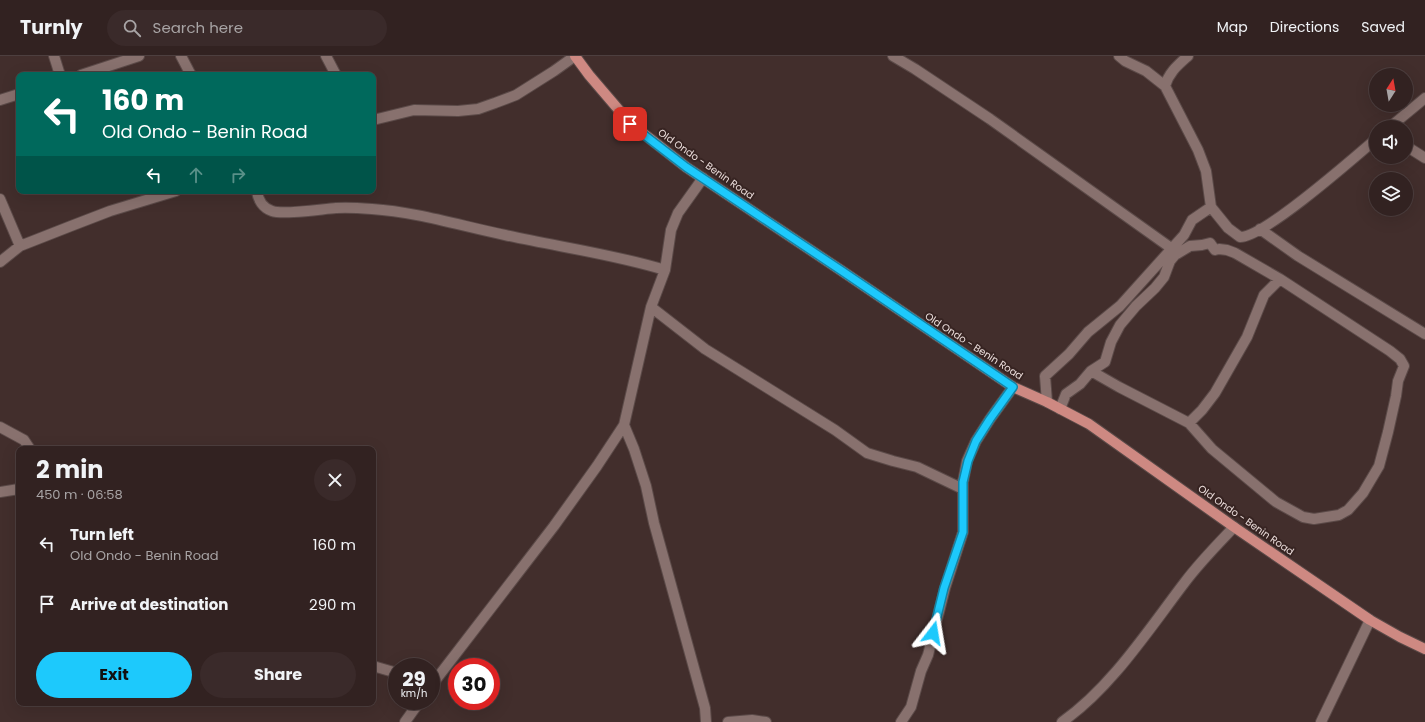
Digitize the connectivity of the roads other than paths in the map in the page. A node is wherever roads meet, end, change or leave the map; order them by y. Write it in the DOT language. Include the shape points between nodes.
graph roads {
  1 [pos="54,56"];
  2 [pos="139,56"];
  3 [pos="181,56"];
  4 [pos="326,56"];
  5 [pos="575,56"];
  6 [pos="893,56"];
  7 [pos="1119,56"];
  8 [pos="1188,56"];
  9 [pos="59,72"];
  10 [pos="90,72"];
  11 [pos="189,72"];
  12 [pos="334,72"];
  13 [pos="1165,86"];
  14 [pos="16,95"];
  15 [pos="1425,98"];
  16 [pos="0,100"];
  17 [pos="376,119"];
  18 [pos="1398,120"];
  19 [pos="1369,145"];
  20 [pos="1413,150"];
  21 [pos="1425,158"];
  22 [pos="702,178"];
  23 [pos="166,194"];
  24 [pos="257,194"];
  25 [pos="0,199"];
  26 [pos="1211,206"];
  27 [pos="1260,229"];
  28 [pos="20,246"];
  29 [pos="1171,248"];
  30 [pos="0,262"];
  31 [pos="665,270"];
  32 [pos="1280,279"];
  33 [pos="651,307"];
  34 [pos="1425,334"];
  35 [pos="1091,371"];
  36 [pos="1013,387"];
  37 [pos="1047,402"];
  38 [pos="1060,409"];
  39 [pos="1189,423"];
  40 [pos="624,426"];
  41 [pos="0,427"];
  42 [pos="28,446"];
  43 [pos="963,489"];
  44 [pos="16,490"];
  45 [pos="0,492"];
  46 [pos="1234,527"];
  47 [pos="1370,620"];
  48 [pos="1425,649"];
  49 [pos="376,667"];
  50 [pos="388,670"];
  51 [pos="440,673"];
  52 [pos="414,710"];
  53 [pos="405,722"];
  54 [pos="706,722"];
  55 [pos="728,722"];
  56 [pos="766,722"];
  57 [pos="901,722"];
  58 [pos="1062,722"];
  59 [pos="1321,722"];
  1 -- 9 [label="street"];
  2 -- 10 [label="street"];
  3 -- 11 [label="street"];
  4 -- 12 [label="street"];
  5 -- 17 [label="street" via="516,95 495,103 458,110 414,110"];
  5 -- 22 [label="main road, Old Ondo - Benin Road" via="630,124"];
  6 -- 29 [label="street" via="990,120"];
  7 -- 13 [label="street" via="1146,71"];
  8 -- 13 [label="street" via="1173,70"];
  13 -- 26 [label="street" via="1198,150 1206,171"];
  14 -- 16 [label="street"];
  15 -- 18 [label="street"];
  19 -- 27 [label="street" via="1296,205"];
  20 -- 21 [label="street"];
  22 -- 31 [label="street" via="678,214 672,230"];
  22 -- 36 [label="main road, Old Ondo - Benin Road"];
  23 -- 28 [label="street" via="110,211"];
  24 -- 31 [label="street" via="263,206 274,212 336,208 371,208 402,212 639,262"];
  25 -- 28 [label="street"];
  26 -- 27 [label="street" via="1228,228 1240,236 1250,235"];
  26 -- 29 [label="street" via="1192,220"];
  27 -- 34 [label="street" via="1298,256"];
  28 -- 30 [label="street"];
  29 -- 37 [label="street" via="1120,306 1088,332 1045,376"];
  31 -- 33 [label="street"];
  32 -- 35 [label="street" via="1235,253 1215,250 1210,243 1190,246 1175,254 1164,277 1120,324 1105,362"];
  32 -- 39 [label="street" via="1264,294 1247,337 1215,393"];
  32 -- 39 [label="street" via="1400,359 1404,366 1398,381 1378,466 1363,493 1348,510 1339,515 1314,519 1303,517 1276,502 1212,449"];
  33 -- 40 [label="street"];
  33 -- 43 [label="street" via="705,349 867,453 917,467"];
  35 -- 38 [label="street" via="1080,384 1066,394"];
  35 -- 39 [label="street"];
  36 -- 37 [label="main road, Old Ondo - Benin Road"];
  36 -- 43 [label="street" via="976,441 968,461"];
  37 -- 38 [label="main road, Old Ondo - Benin Road"];
  38 -- 46 [label="main road, Old Ondo - Benin Road" via="1088,424"];
  40 -- 51 [label="street" via="554,526"];
  40 -- 54 [label="street" via="646,486 705,708"];
  41 -- 42 [label="street" via="24,440"];
  43 -- 57 [label="street" via="963,532 944,588 928,655 911,707"];
  44 -- 45 [label="street"];
  46 -- 47 [label="main road, Old Ondo - Benin Road"];
  46 -- 58 [label="street" via="1193,572 1121,665 1091,698"];
  47 -- 48 [label="main road, Old Ondo - Benin Road"];
  47 -- 59 [label="street"];
  49 -- 50 [label="street"];
  52 -- 53 [label="street"];
  55 -- 56 [label="street"];
}
